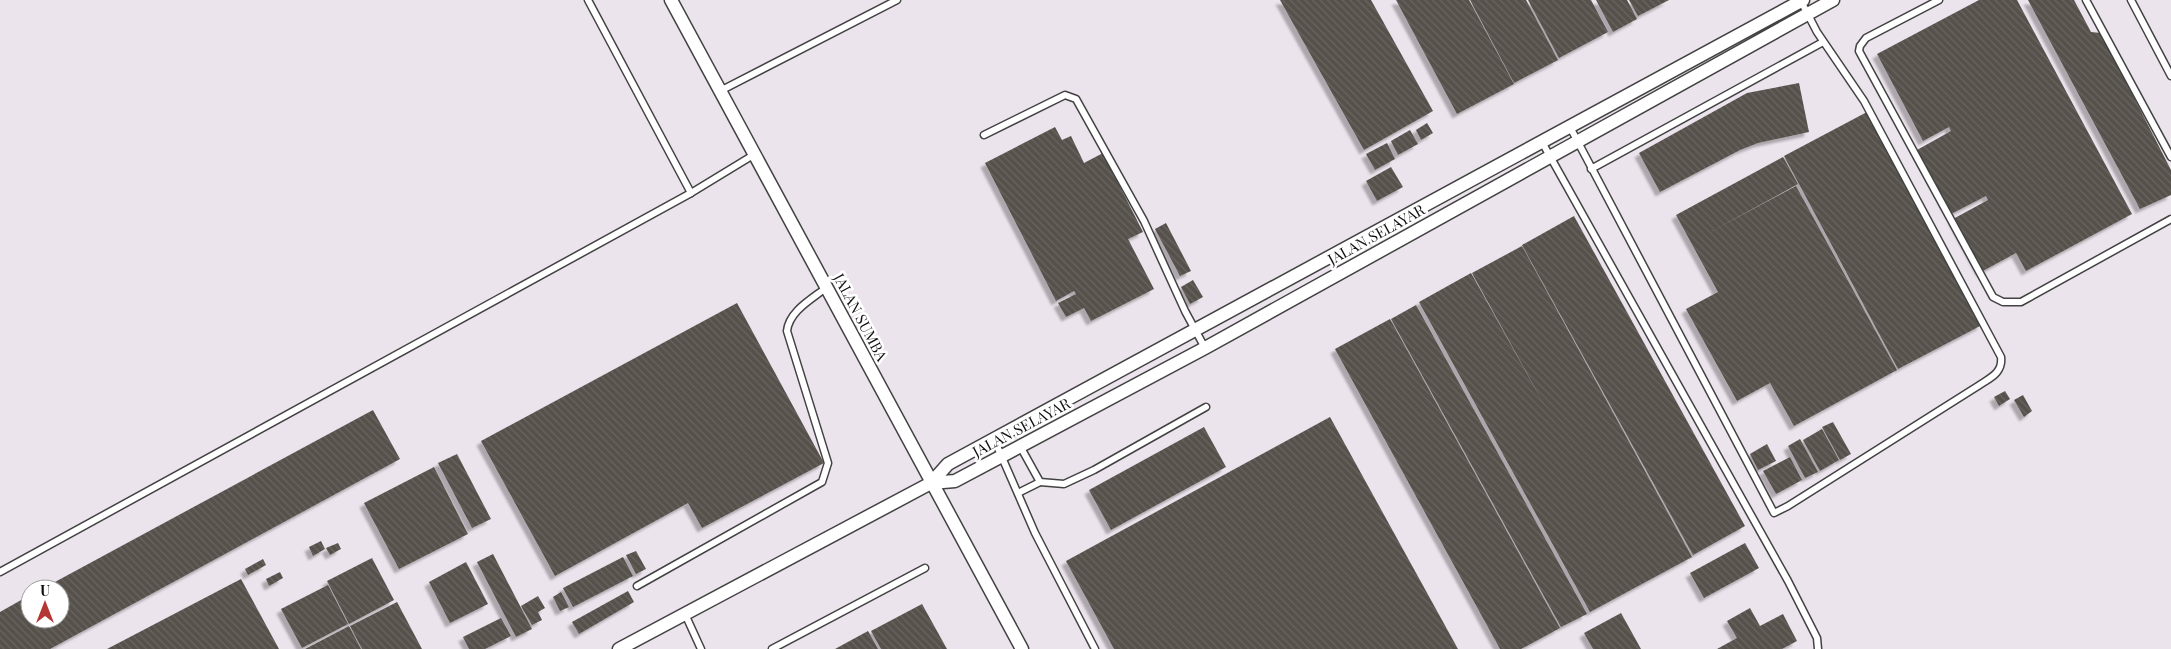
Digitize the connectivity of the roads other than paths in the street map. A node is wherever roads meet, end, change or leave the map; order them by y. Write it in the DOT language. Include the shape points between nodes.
graph roads {
  1 [pos="588,0"];
  2 [pos="671,0"];
  3 [pos="897,0"];
  4 [pos="1938,0"];
  5 [pos="2086,0"];
  6 [pos="2131,0"];
  7 [pos="1802,1"];
  8 [pos="1829,1"];
  9 [pos="1808,14"];
  10 [pos="1824,42"];
  11 [pos="2171,76"];
  12 [pos="1638,90"];
  13 [pos="720,91"];
  14 [pos="1645,103"];
  15 [pos="1570,127"];
  16 [pos="984,135"];
  17 [pos="1577,141"];
  18 [pos="1542,142"];
  19 [pos="755,154"];
  20 [pos="1550,155"];
  21 [pos="2171,158"];
  22 [pos="1591,168"];
  23 [pos="691,193"];
  24 [pos="1429,203"];
  25 [pos="1436,219"];
  26 [pos="2171,219"];
  27 [pos="1298,274"];
  28 [pos="827,287"];
  29 [pos="1306,291"];
  30 [pos="1195,330"];
  31 [pos="1206,348"];
  32 [pos="1206,407"];
  33 [pos="994,439"];
  34 [pos="1020,446"];
  35 [pos="1001,456"];
  36 [pos="1040,482"];
  37 [pos="931,483"];
  38 [pos="1018,493"];
  39 [pos="925,568"];
  40 [pos="0,572"];
  41 [pos="637,586"];
  42 [pos="685,614"];
  43 [pos="619,649"];
  44 [pos="701,649"];
  45 [pos="772,649"];
  46 [pos="1022,649"];
  47 [pos="1095,649"];
  48 [pos="1818,649"];
  1 -- 23 [label="lane"];
  2 -- 13 [label="street, JALAN SUMBA"];
  3 -- 13 [label="lane"];
  4 -- 26 [label="lane" via="1866,38 1860,51 1993,296 2004,302 2020,302"];
  5 -- 21 [label="lane"];
  6 -- 11 [label="lane"];
  7 -- 9 [label="lane"];
  7 -- 12 [label="street, JALAN SELAYAR"];
  8 -- 9 [label="street, JALAN SELAYAR"];
  9 -- 10 [label="lane"];
  9 -- 14 [label="street, JALAN SELAYAR"];
  10 -- 22 [label="lane"];
  10 -- 22 [label="lane" via="1864,101 1969,294 2002,365 1998,372 1978,386 1788,506 1774,513"];
  12 -- 14 [label="street"];
  12 -- 15 [label="street, JALAN SELAYAR"];
  13 -- 19 [label="street, JALAN SUMBA"];
  14 -- 17 [label="street, JALAN SELAYAR"];
  15 -- 17 [label="lane"];
  15 -- 18 [label="street, JALAN SELAYAR"];
  16 -- 30 [label="lane" via="1065,95 1076,99 1144,221"];
  17 -- 20 [label="street, JALAN SELAYAR"];
  17 -- 22 [label="lane"];
  18 -- 20 [label="lane"];
  18 -- 24 [label="street, JALAN SELAYAR"];
  19 -- 23 [label="lane"];
  19 -- 28 [label="street, JALAN SUMBA"];
  20 -- 25 [label="street, JALAN SELAYAR"];
  20 -- 48 [label="lane" via="1788,581 1817,638"];
  23 -- 40 [label="lane"];
  24 -- 25 [label="street"];
  24 -- 27 [label="street, JALAN SELAYAR"];
  25 -- 29 [label="street, JALAN SELAYAR"];
  27 -- 29 [label="street"];
  27 -- 30 [label="street, JALAN SELAYAR"];
  28 -- 37 [label="street, JALAN SUMBA"];
  28 -- 41 [label="lane" via="798,310 787,331 828,463 822,482"];
  29 -- 31 [label="street, JALAN SELAYAR"];
  30 -- 31 [label="lane"];
  30 -- 33 [label="street, JALAN SELAYAR"];
  31 -- 34 [label="street, JALAN SELAYAR"];
  32 -- 36 [label="lane" via="1064,484"];
  33 -- 35 [label="lane"];
  33 -- 37 [label="street, JALAN SELAYAR" via="948,464"];
  34 -- 35 [label="street, JALAN SELAYAR"];
  34 -- 36 [label="lane"];
  35 -- 37 [label="street, JALAN SELAYAR" via="955,481"];
  35 -- 38 [label="lane"];
  36 -- 38 [label="lane"];
  37 -- 42 [label="street, JALAN SELAYAR"];
  37 -- 46 [label="street, JALAN SUMBA"];
  38 -- 47 [label="lane"];
  39 -- 45 [label="lane"];
  42 -- 43 [label="street, JALAN SELAYAR"];
  42 -- 44 [label="lane"];
}
